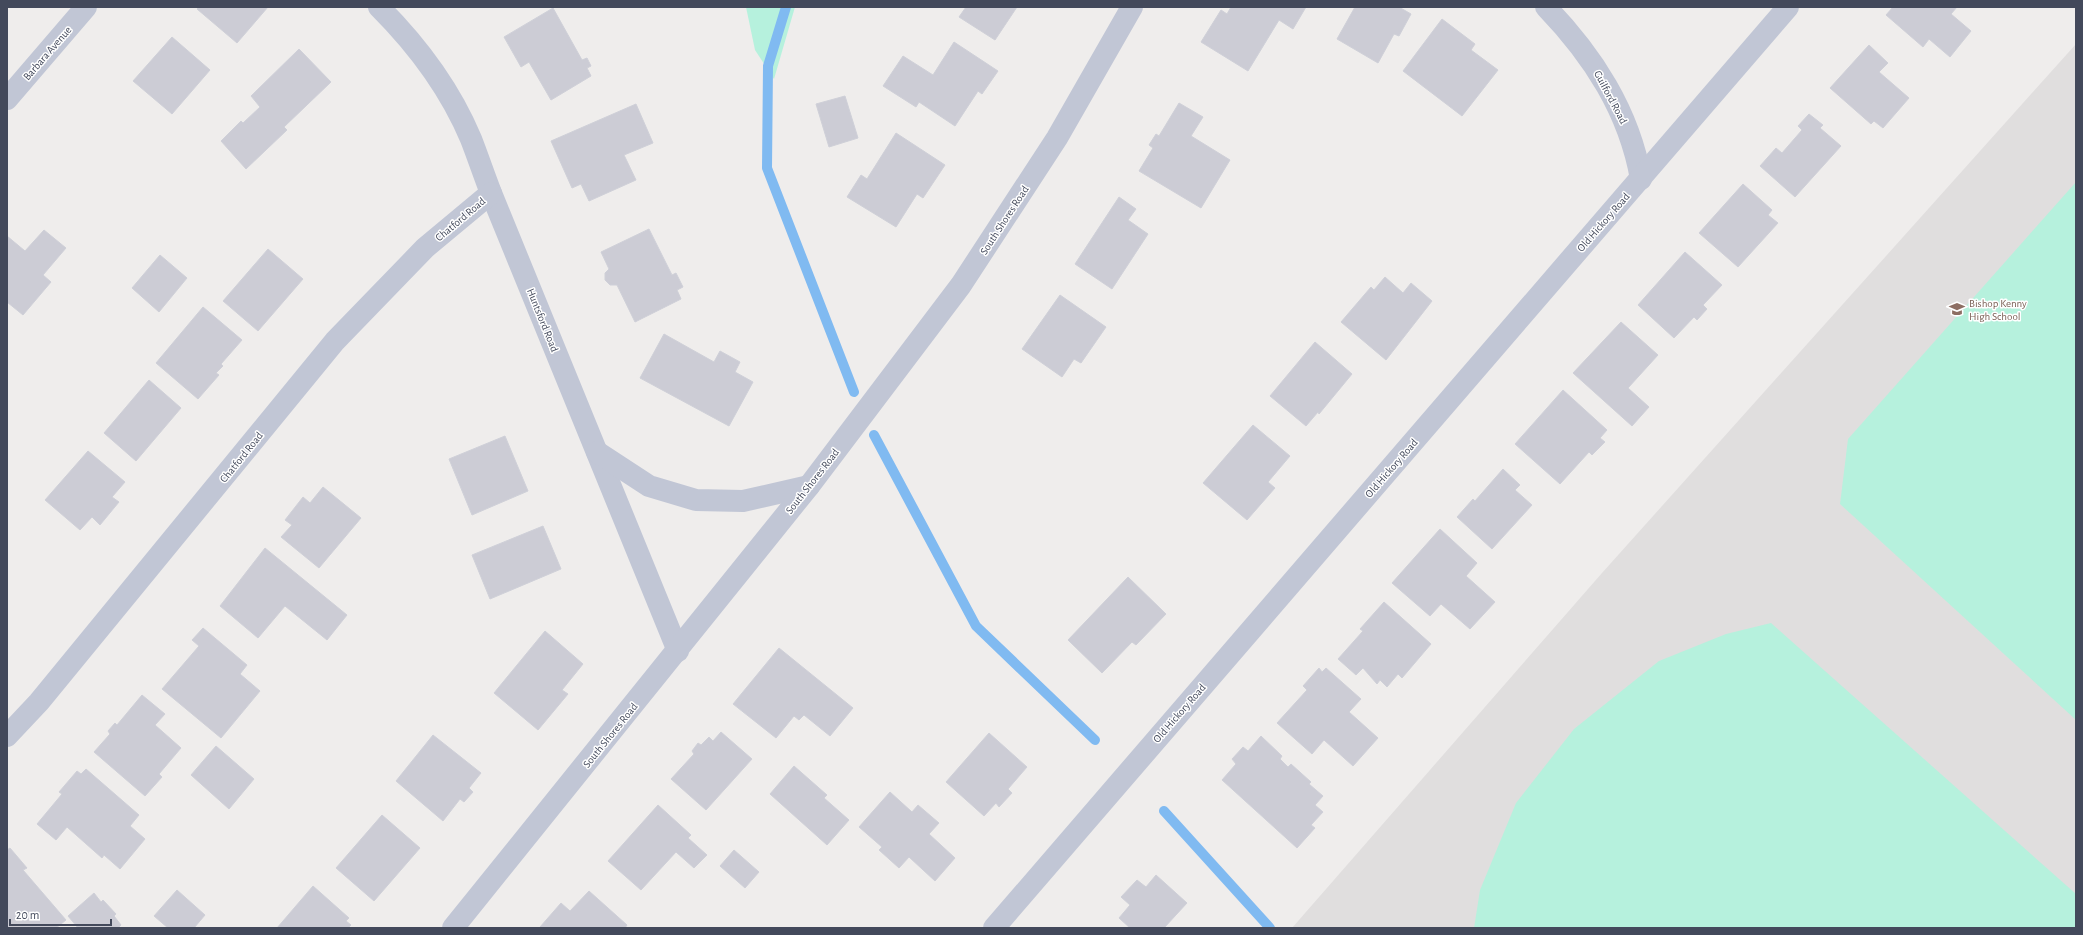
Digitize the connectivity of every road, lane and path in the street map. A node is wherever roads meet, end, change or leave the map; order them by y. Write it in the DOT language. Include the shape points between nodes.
graph roads {
  1 [pos="86,7"];
  2 [pos="379,7"];
  3 [pos="1132,7"];
  4 [pos="1546,7"];
  5 [pos="1788,7"];
  6 [pos="7,99"];
  7 [pos="1640,179"];
  8 [pos="491,193"];
  9 [pos="597,452"];
  10 [pos="809,486"];
  11 [pos="678,651"];
  12 [pos="7,736"];
  13 [pos="453,928"];
  14 [pos="994,928"];
  1 -- 6 [label="street, Barbara Avenue"];
  2 -- 8 [label="street, Huntsford Road" via="430,65 453,102"];
  3 -- 10 [label="street, South Shores Road" via="1057,138 961,285"];
  4 -- 7 [label="street, Guilford Road" via="1601,75 1627,125 1636,151"];
  5 -- 7 [label="street, Old Hickory Road"];
  7 -- 14 [label="street, Old Hickory Road"];
  8 -- 9 [label="street, Huntsford Road"];
  8 -- 12 [label="street, Chatford Road" via="425,248 335,341 40,702"];
  9 -- 10 [label="street" via="649,486 696,500 743,501"];
  9 -- 11 [label="street, Huntsford Road"];
  10 -- 11 [label="street, South Shores Road"];
  11 -- 13 [label="street, South Shores Road"];
}
